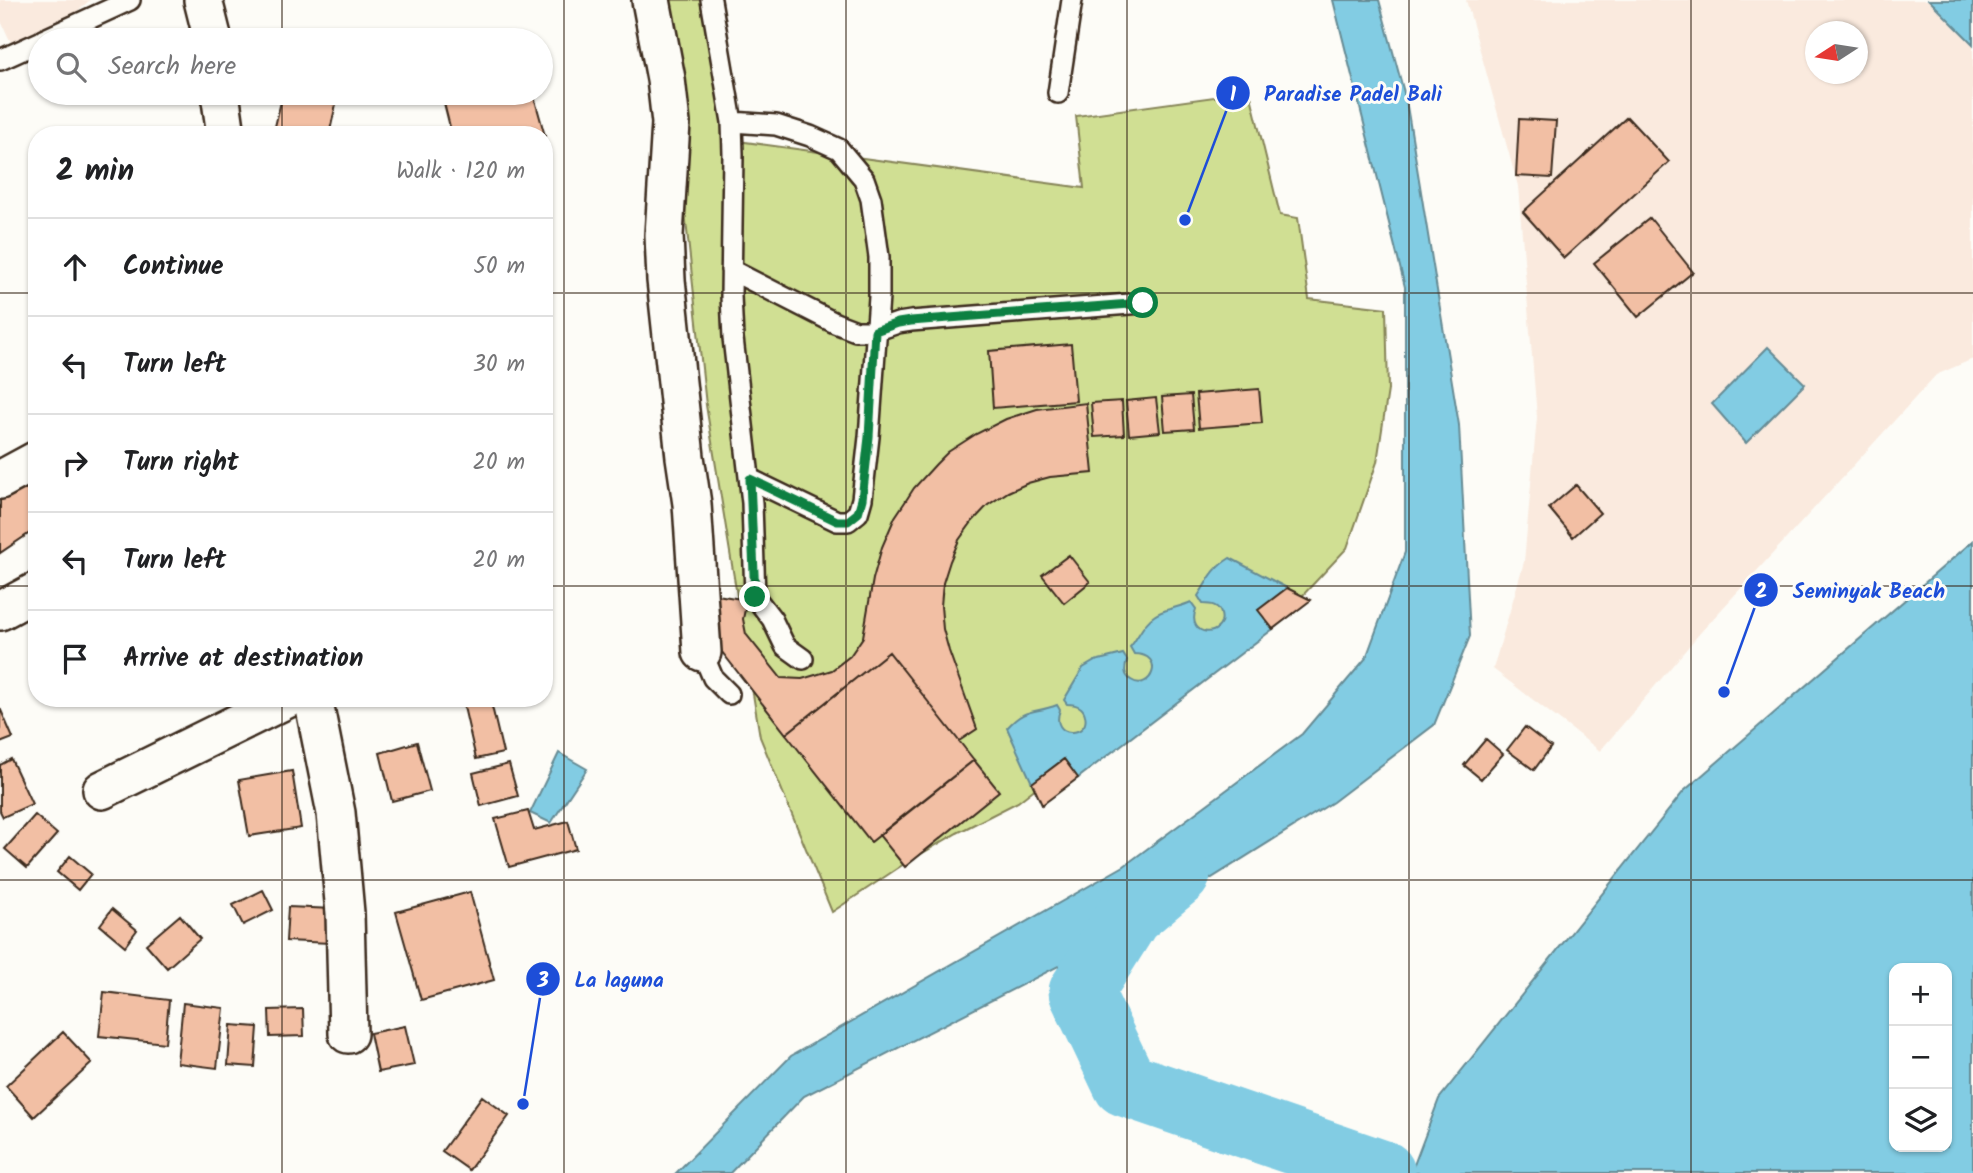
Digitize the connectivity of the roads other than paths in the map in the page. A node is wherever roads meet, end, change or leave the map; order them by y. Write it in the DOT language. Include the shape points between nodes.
graph roads {
  1 [pos="130,0"];
  2 [pos="203,0"];
  3 [pos="651,0"];
  4 [pos="711,0"];
  5 [pos="1072,0"];
  6 [pos="70,28"];
  7 [pos="210,28"];
  8 [pos="28,47"];
  9 [pos="0,60"];
  10 [pos="1058,93"];
  11 [pos="222,105"];
  12 [pos="732,122"];
  13 [pos="225,126"];
  14 [pos="731,270"];
  15 [pos="1143,303"];
  16 [pos="875,331"];
  17 [pos="28,465"];
  18 [pos="750,479"];
  19 [pos="0,480"];
  20 [pos="28,596"];
  21 [pos="0,611"];
  22 [pos="702,652"];
  23 [pos="803,659"];
  24 [pos="729,694"];
  25 [pos="271,707"];
  26 [pos="315,707"];
  27 [pos="102,790"];
  28 [pos="348,1034"];
  1 -- 6 [label="lane"];
  2 -- 7 [label="street"];
  3 -- 22 [label="street" via="671,123 666,280 692,504"];
  4 -- 12 [label="lane"];
  5 -- 10 [label="lane"];
  8 -- 9 [label="lane"];
  11 -- 13 [label="street"];
  12 -- 14 [label="lane"];
  12 -- 16 [label="lane" via="776,125 810,136 839,149 864,179 879,257"];
  14 -- 16 [label="lane" via="845,328"];
  14 -- 18 [label="lane" via="733,338"];
  15 -- 16 [label="lane" via="911,321"];
  16 -- 18 [label="lane" via="869,437 858,513 848,521 837,521"];
  17 -- 19 [label="street"];
  18 -- 23 [label="lane" via="755,597 785,646"];
  20 -- 21 [label="street"];
  22 -- 24 [label="lane" via="713,678"];
  25 -- 27 [label="street"];
  26 -- 28 [label="street" via="336,813 345,913"];
}
